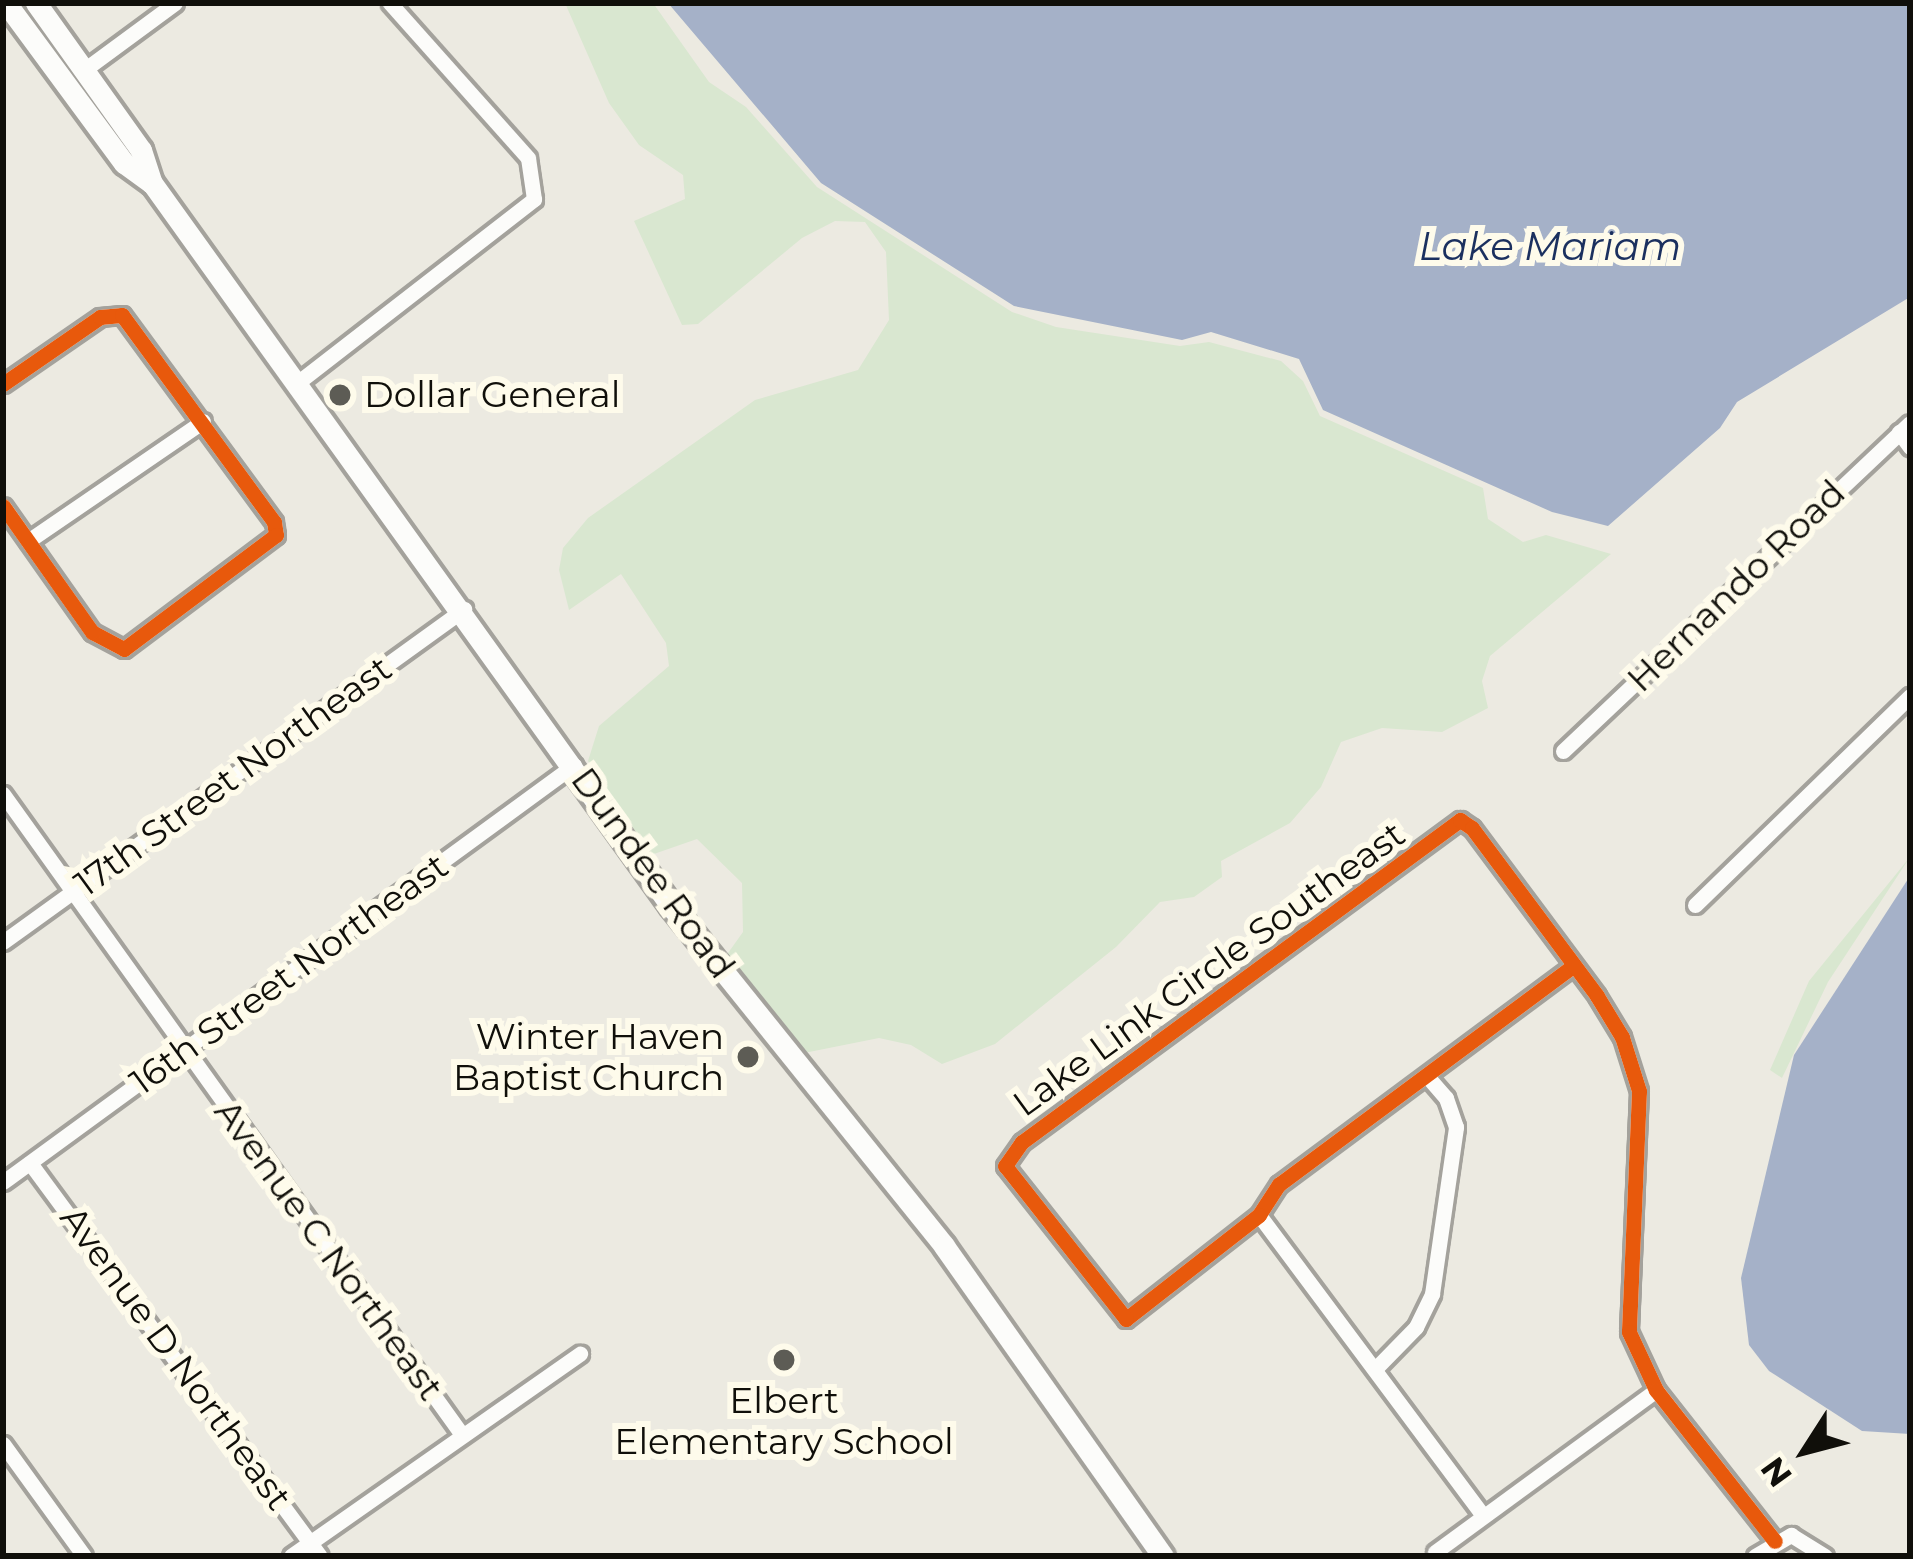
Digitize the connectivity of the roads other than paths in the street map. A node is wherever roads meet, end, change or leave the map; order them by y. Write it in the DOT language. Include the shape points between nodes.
graph roads {
  1 [pos="6,3"];
  2 [pos="36,3"];
  3 [pos="175,3"];
  4 [pos="390,3"];
  5 [pos="84,70"];
  6 [pos="152,183"];
  7 [pos="301,380"];
  8 [pos="3,383"];
  9 [pos="203,421"];
  10 [pos="1905,428"];
  11 [pos="1910,447"];
  12 [pos="3,506"];
  13 [pos="28,541"];
  14 [pos="464,609"];
  15 [pos="1910,697"];
  16 [pos="1563,751"];
  17 [pos="574,765"];
  18 [pos="3,794"];
  19 [pos="72,892"];
  20 [pos="1695,905"];
  21 [pos="3,942"];
  22 [pos="1573,965"];
  23 [pos="185,1050"];
  24 [pos="1427,1076"];
  25 [pos="30,1163"];
  26 [pos="3,1182"];
  27 [pos="1259,1215"];
  28 [pos="580,1354"];
  29 [pos="1377,1366"];
  30 [pos="1656,1390"];
  31 [pos="460,1432"];
  32 [pos="3,1444"];
  33 [pos="1483,1516"];
  34 [pos="1775,1541"];
  35 [pos="315,1549"];
  36 [pos="1436,1552"];
  37 [pos="84,1556"];
  38 [pos="291,1556"];
  39 [pos="1163,1556"];
  40 [pos="1755,1556"];
  41 [pos="1826,1556"];
  1 -- 6 [label="main road, Dundee Road" via="124,164"];
  2 -- 5 [label="main road, Dundee Road"];
  3 -- 5 [label="street"];
  4 -- 7 [label="street" via="528,158 535,188 520,218"];
  5 -- 6 [label="main road, Dundee Road" via="141,150"];
  6 -- 7 [label="main road, Dundee Road"];
  7 -- 14 [label="main road, Dundee Road"];
  8 -- 9 [label="street" via="100,317 122,315"];
  9 -- 13 [label="street"];
  9 -- 13 [label="street" via="276,535 143,641 124,649 92,632"];
  10 -- 11 [label="street"];
  10 -- 16 [label="street, Hernando Road"];
  12 -- 13 [label="street"];
  14 -- 17 [label="main road, Dundee Road"];
  14 -- 19 [label="street, 17th Street Northeast"];
  15 -- 20 [label="street"];
  17 -- 23 [label="street, 16th Street Northeast"];
  17 -- 39 [label="main road, Dundee Road" via="671,906 944,1246"];
  18 -- 19 [label="street, Avenue C Northeast"];
  19 -- 21 [label="street, 17th Street Northeast"];
  19 -- 23 [label="street, Avenue C Northeast"];
  22 -- 24 [label="street"];
  22 -- 27 [label="street, Lake Link Circle Southeast" via="1460,820 1022,1142 1005,1166 1126,1319"];
  22 -- 30 [label="street" via="1622,1037 1639,1091 1625,1300 1629,1332"];
  23 -- 25 [label="street, 16th Street Northeast"];
  23 -- 31 [label="street, Avenue C Northeast"];
  24 -- 27 [label="street" via="1279,1184"];
  24 -- 29 [label="street" via="1446,1097 1456,1127 1432,1294 1416,1328"];
  25 -- 26 [label="street, 16th Street Northeast"];
  25 -- 35 [label="street, Avenue D Northeast"];
  27 -- 29 [label="street"];
  28 -- 31 [label="street"];
  29 -- 33 [label="street"];
  30 -- 33 [label="street"];
  30 -- 34 [label="street"];
  31 -- 35 [label="street"];
  32 -- 37 [label="street"];
  33 -- 36 [label="street"];
  34 -- 40 [label="street"];
  34 -- 41 [label="street" via="1807,1539"];
  35 -- 38 [label="street"];
}
